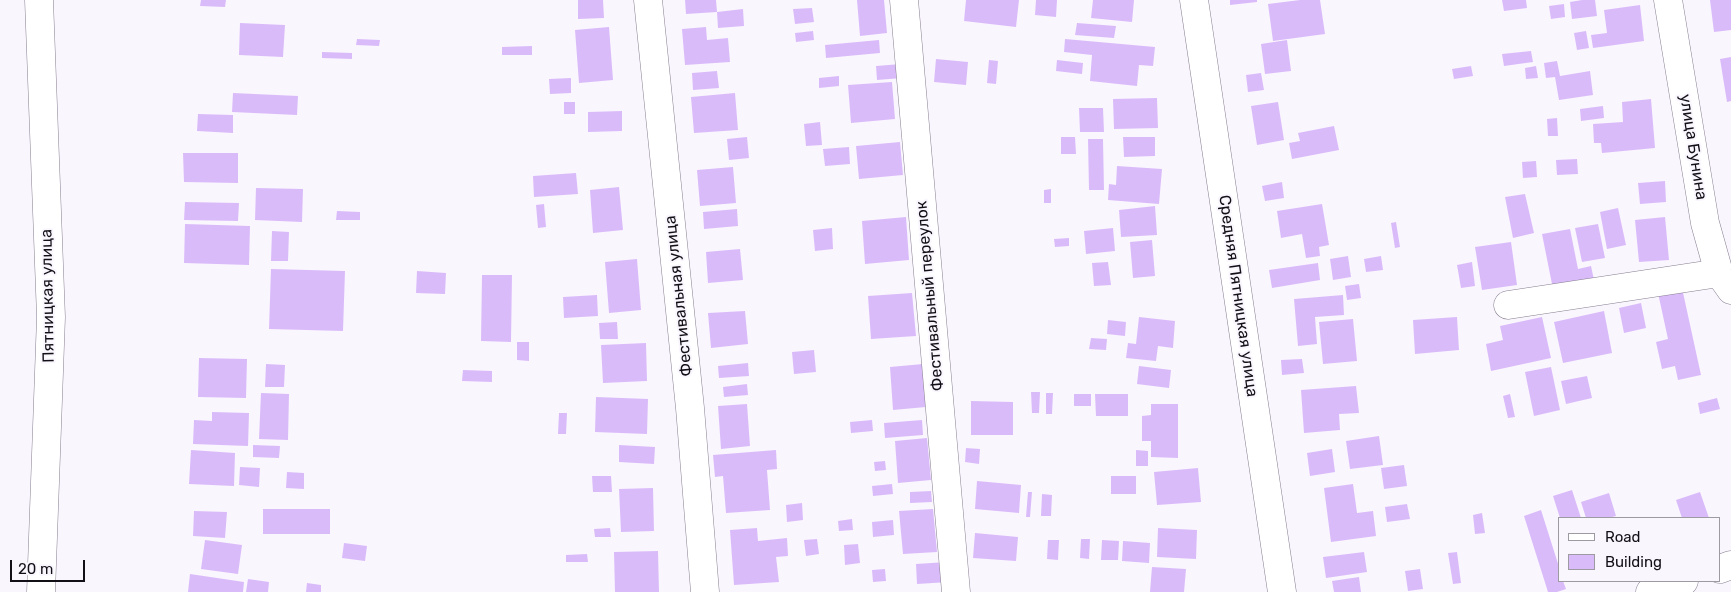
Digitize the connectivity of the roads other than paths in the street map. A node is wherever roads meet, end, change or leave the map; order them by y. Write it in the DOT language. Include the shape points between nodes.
graph roads {
  1 [pos="39,0"];
  2 [pos="648,0"];
  3 [pos="904,0"];
  4 [pos="1194,0"];
  5 [pos="1668,0"];
  6 [pos="1725,282"];
  7 [pos="1508,305"];
  8 [pos="1681,582"];
  9 [pos="41,592"];
  10 [pos="705,592"];
  11 [pos="956,592"];
  12 [pos="1282,592"];
  13 [pos="1650,592"];
  1 -- 9 [label="street, Пятницкая улица" via="51,317"];
  2 -- 10 [label="street, Фестивальная улица" via="690,408"];
  3 -- 11 [label="street, Фестивальный переулок"];
  4 -- 12 [label="street, Средняя Пятницкая улица"];
  5 -- 6 [label="street, улица Бунина" via="1705,222"];
  6 -- 7 [label="street"];
  8 -- 13 [label="street"];
}
